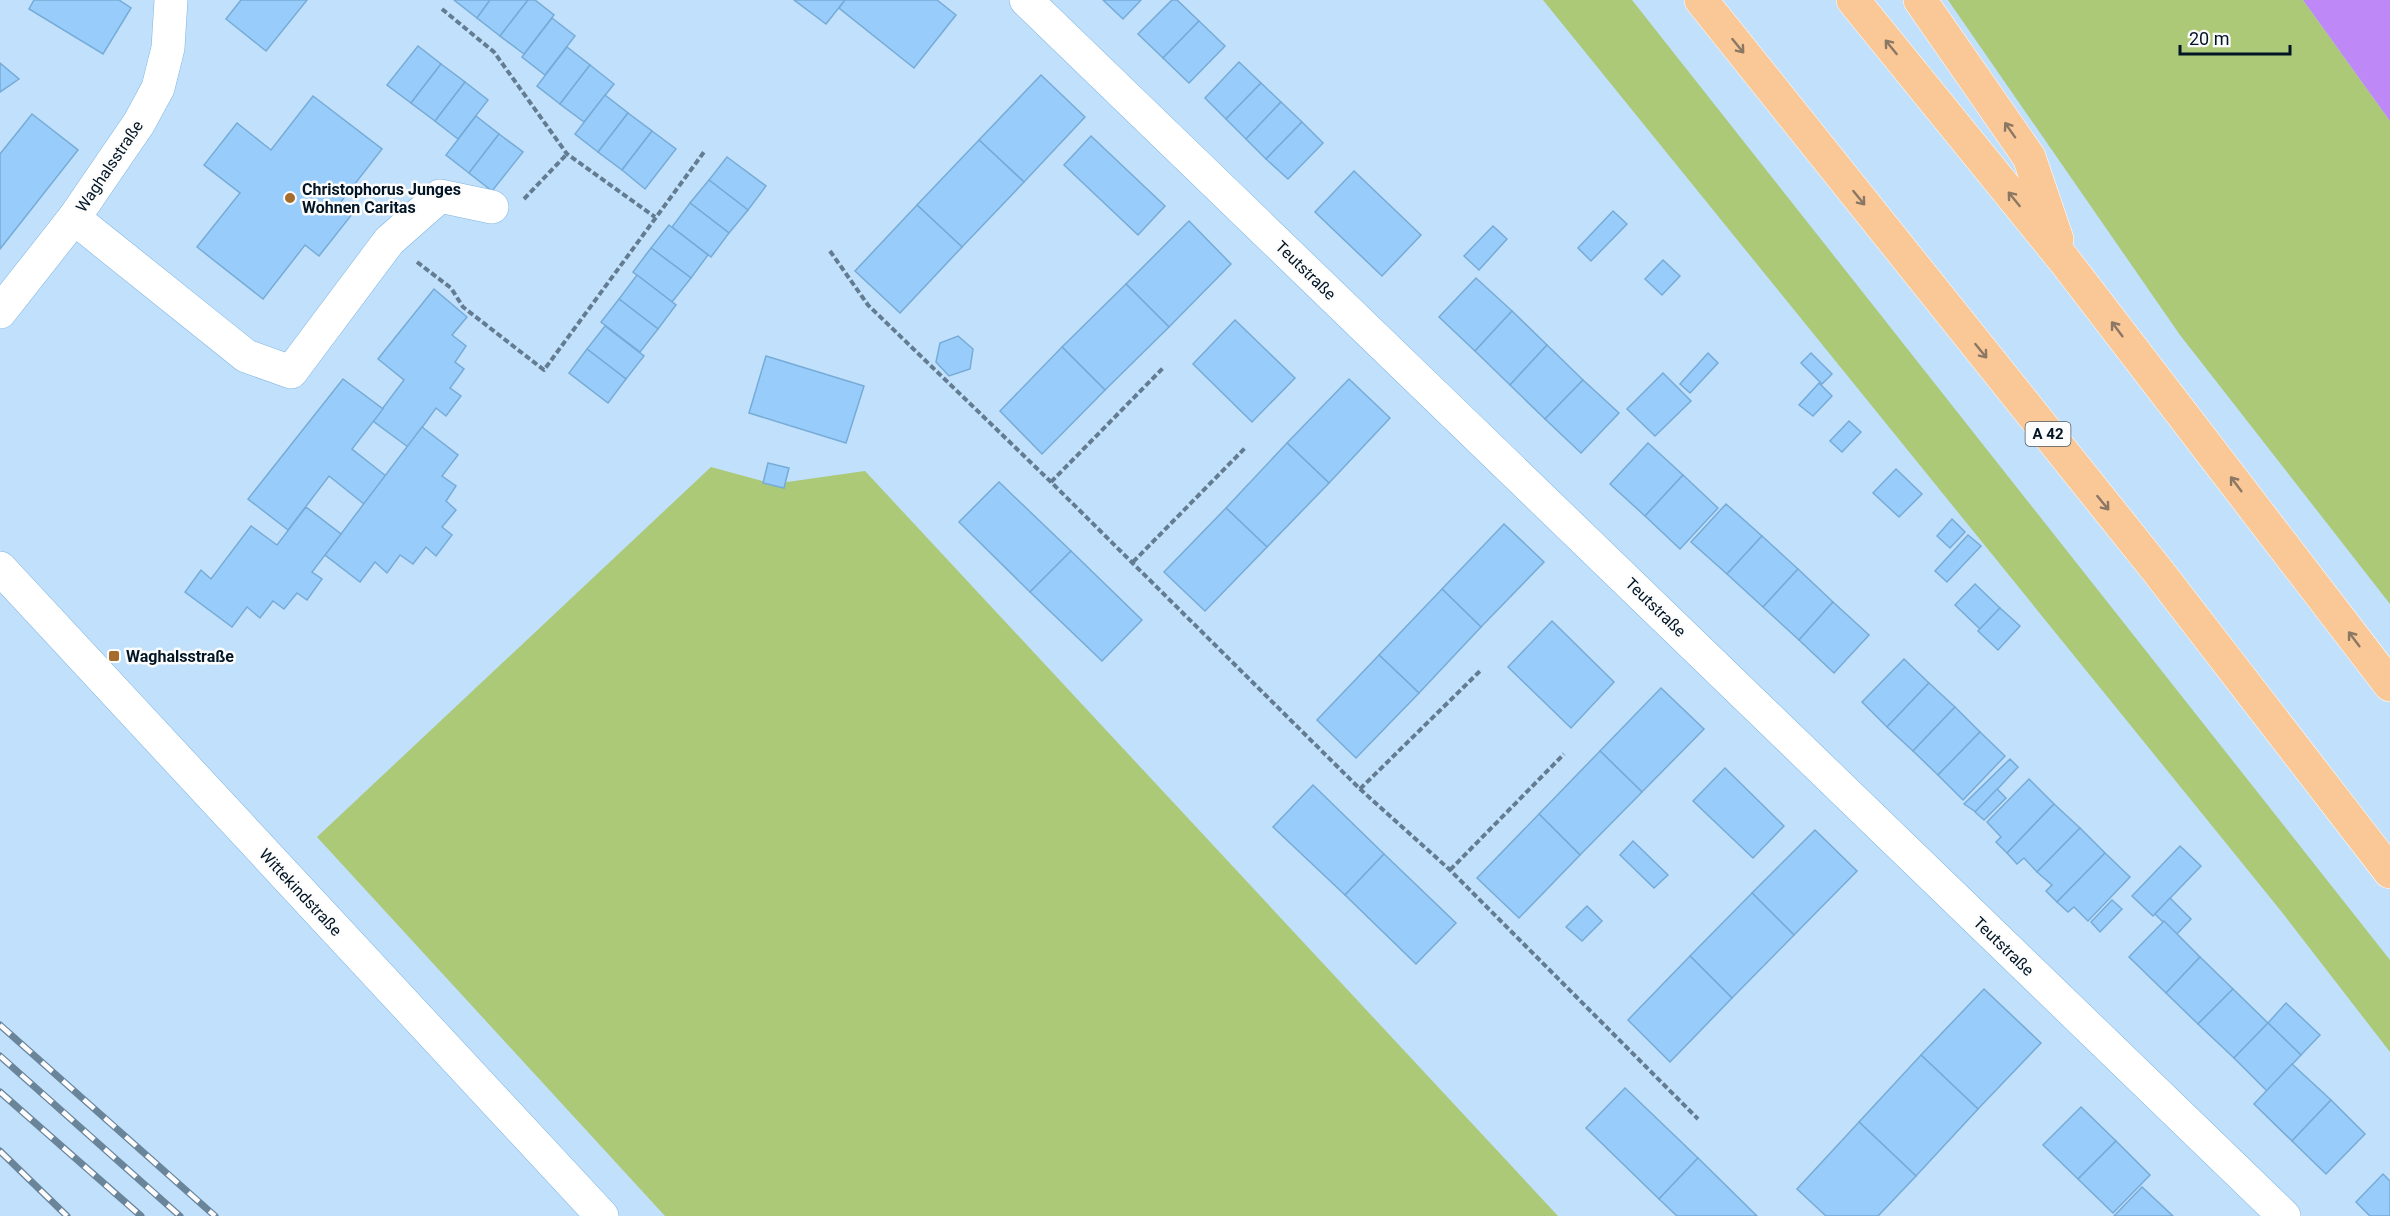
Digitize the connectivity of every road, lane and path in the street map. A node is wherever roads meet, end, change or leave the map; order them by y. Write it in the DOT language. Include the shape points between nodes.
graph roads {
  1 [pos="171,0"];
  2 [pos="1026,0"];
  3 [pos="1701,0"];
  4 [pos="1853,0"];
  5 [pos="1920,0"];
  6 [pos="442,9"];
  7 [pos="704,152"];
  8 [pos="567,154"];
  9 [pos="492,207"];
  10 [pos="655,217"];
  11 [pos="74,218"];
  12 [pos="389,241"];
  13 [pos="830,251"];
  14 [pos="2064,260"];
  15 [pos="0,312"];
  16 [pos="1164,367"];
  17 [pos="1245,448"];
  18 [pos="1051,482"];
  19 [pos="1132,562"];
  20 [pos="0,568"];
  21 [pos="1480,671"];
  22 [pos="2390,685"];
  23 [pos="1564,754"];
  24 [pos="1360,789"];
  25 [pos="1450,870"];
  26 [pos="2390,872"];
  27 [pos="1698,1119"];
  28 [pos="602,1216"];
  29 [pos="2284,1216"];
  1 -- 11 [label="street, Waghalsstraße" via="168,48 158,88 140,123"];
  2 -- 29 [label="street, Teutstraße"];
  3 -- 26 [label="highway, A 42, one-way" via="2157,570"];
  14 -- 4 [label="highway, one-way"];
  14 -- 5 [label="highway, one-way" via="2029,157"];
  6 -- 8 [label="path" via="494,52"];
  7 -- 10 [label="path"];
  8 -- 9 [label="path" via="522,202"];
  8 -- 10 [label="path"];
  9 -- 12 [label="street" via="440,196"];
  10 -- 12 [label="path" via="544,370 463,307 451,288"];
  11 -- 12 [label="street" via="246,356 291,372"];
  11 -- 15 [label="street, Waghalsstraße"];
  13 -- 18 [label="path" via="868,305"];
  22 -- 14 [label="highway, one-way"];
  16 -- 18 [label="path"];
  17 -- 19 [label="path"];
  18 -- 19 [label="path"];
  19 -- 24 [label="path"];
  20 -- 28 [label="street, Wittekindstraße"];
  21 -- 24 [label="path"];
  23 -- 25 [label="path"];
  24 -- 25 [label="path"];
  25 -- 27 [label="path"];
}
